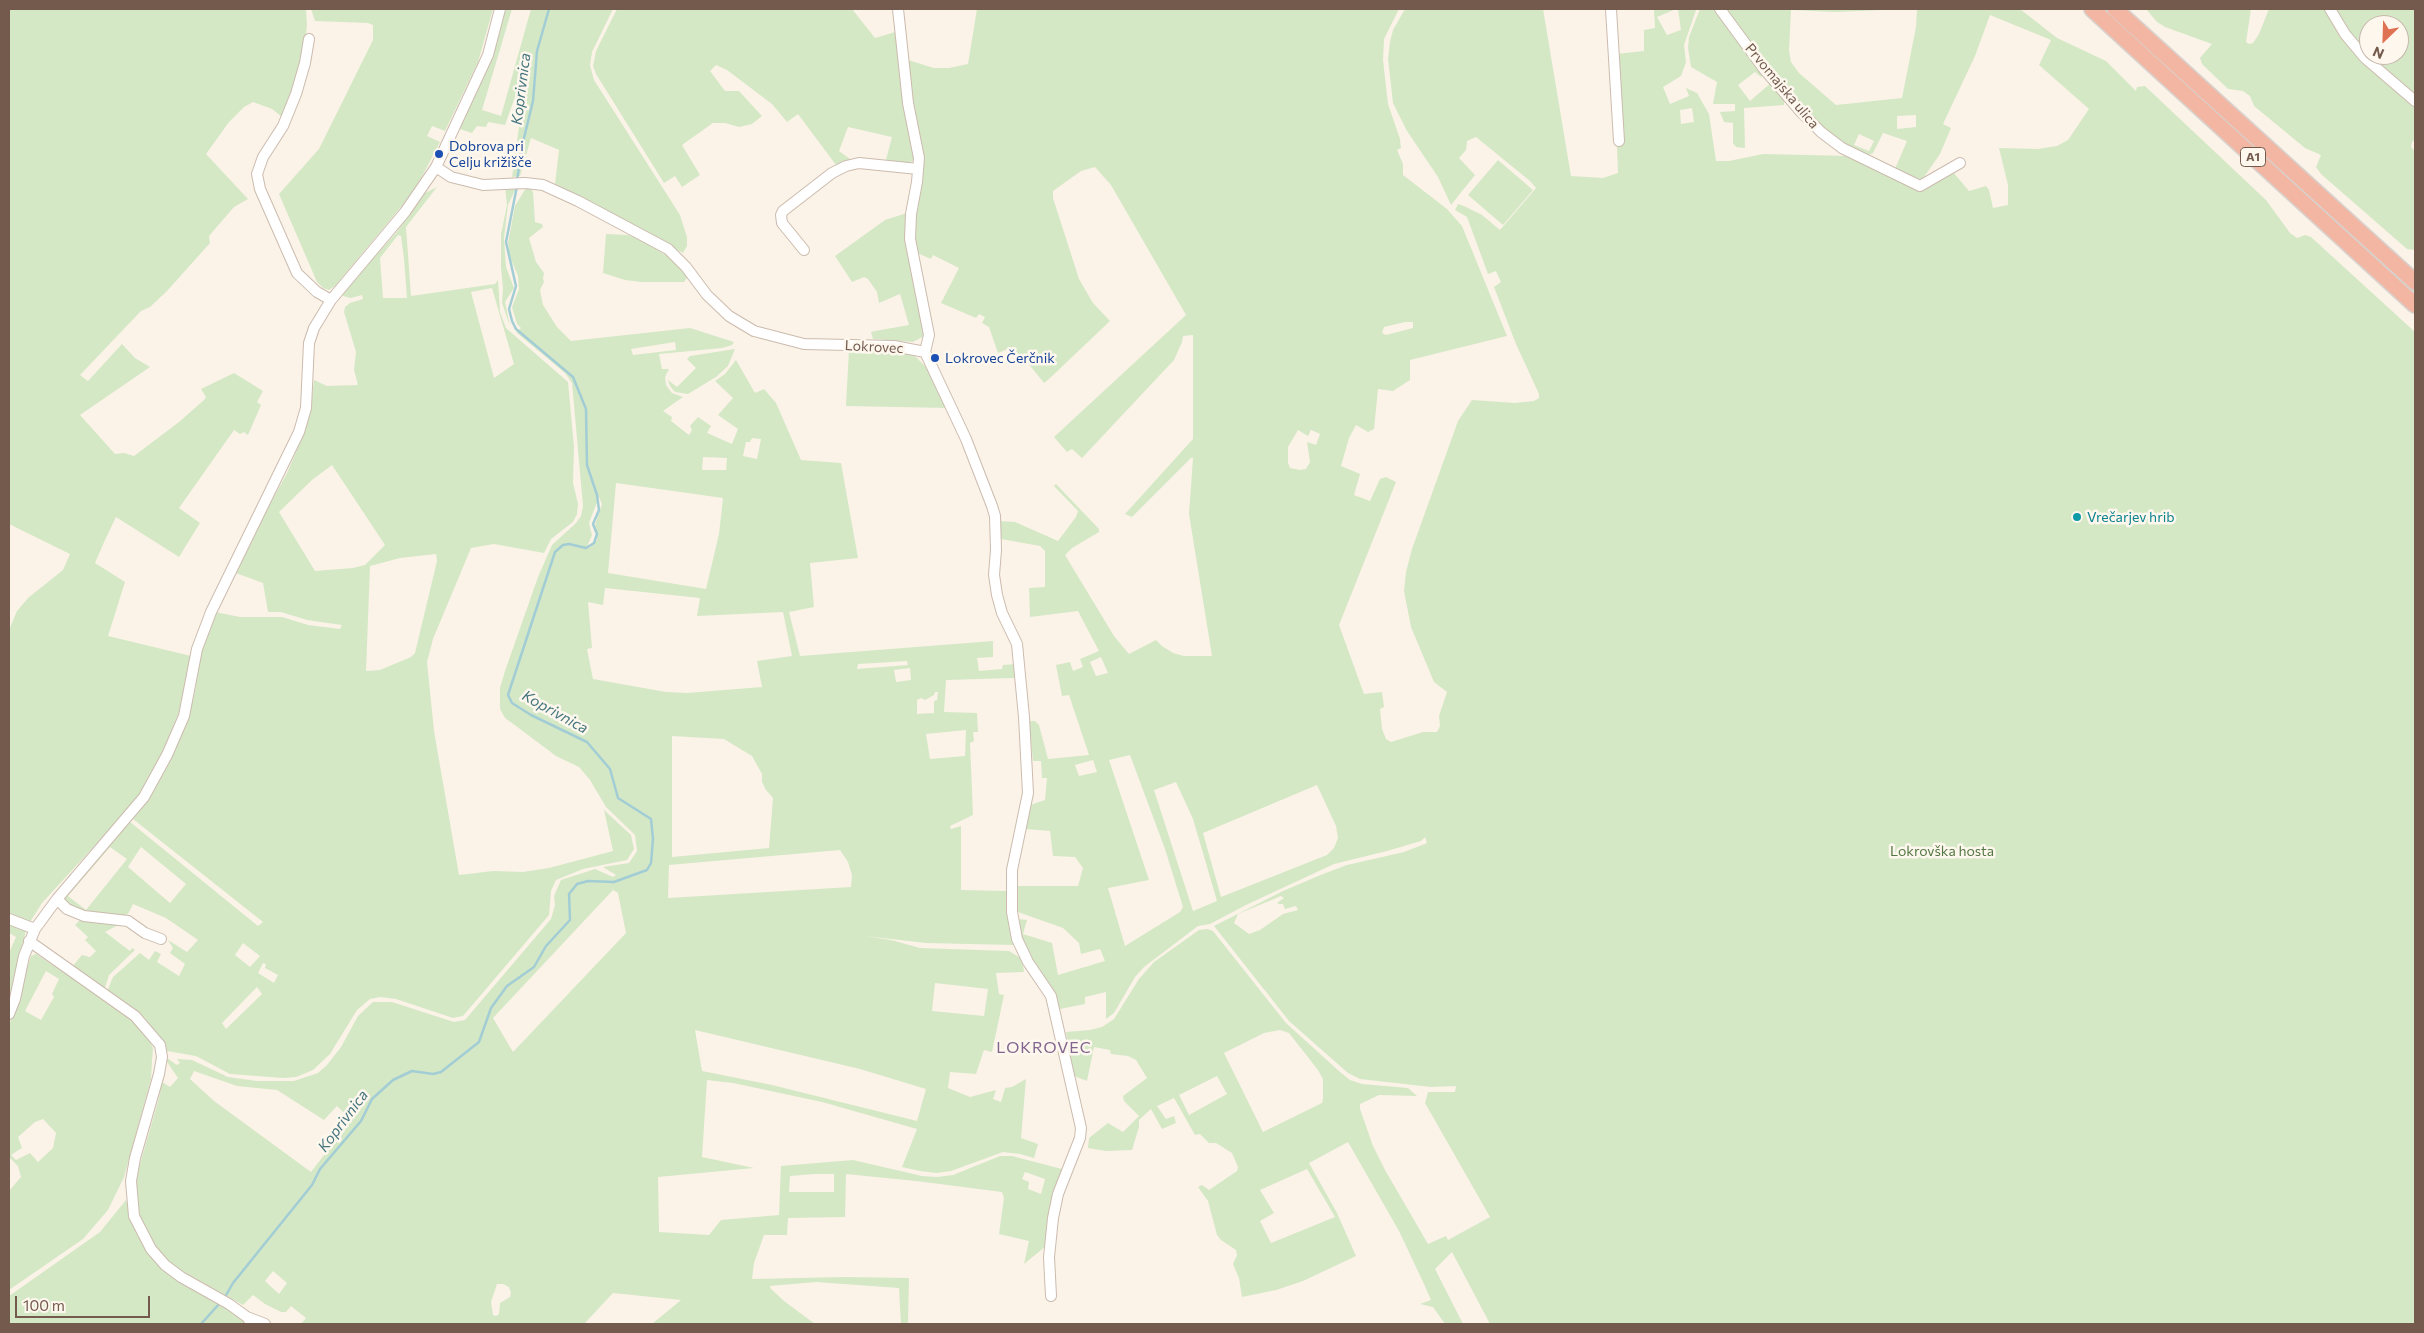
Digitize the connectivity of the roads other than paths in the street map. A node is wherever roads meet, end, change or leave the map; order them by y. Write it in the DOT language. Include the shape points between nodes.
graph roads {
  1 [pos="500,9"];
  2 [pos="898,9"];
  3 [pos="1611,9"];
  4 [pos="1720,9"];
  5 [pos="2092,9"];
  6 [pos="2116,9"];
  7 [pos="2330,9"];
  8 [pos="309,38"];
  9 [pos="2415,101"];
  10 [pos="1619,141"];
  11 [pos="1960,163"];
  12 [pos="436,167"];
  13 [pos="918,169"];
  14 [pos="804,250"];
  15 [pos="2415,282"];
  16 [pos="331,300"];
  17 [pos="2415,305"];
  18 [pos="926,352"];
  19 [pos="57,899"];
  20 [pos="9,918"];
  21 [pos="35,929"];
  22 [pos="161,939"];
  23 [pos="29,941"];
  24 [pos="9,1014"];
  25 [pos="1050,1296"];
  26 [pos="249,1321"];
  27 [pos="265,1324"];
  1 -- 12 [label="street" via="488,56"];
  2 -- 13 [label="street"];
  3 -- 10 [label="street"];
  4 -- 11 [label="street, Prvomajska ulica" via="1764,69 1801,112 1842,148 1920,186"];
  5 -- 17 [label="highway, A1"];
  6 -- 15 [label="highway, A1"];
  7 -- 9 [label="street" via="2364,58"];
  8 -- 16 [label="street" via="296,94 257,174 260,189 297,273"];
  12 -- 16 [label="street" via="405,212"];
  12 -- 18 [label="street, Lokrovec" via="465,181 525,183 556,191 668,249 729,316 754,331 804,344 894,346"];
  13 -- 14 [label="street" via="859,163 832,173 783,210 781,215 782,223"];
  13 -- 18 [label="street" via="910,238 929,335"];
  16 -- 19 [label="street" via="309,343 306,408 299,432 210,612 198,649 184,716 167,755 144,797"];
  18 -- 25 [label="street" via="966,439 995,516 994,576 1002,613 1017,644 1028,793 1012,870 1012,912 1017,939 1051,996 1081,1128 1053,1218"];
  19 -- 21 [label="street"];
  19 -- 22 [label="street" via="67,909 84,916 128,921"];
  20 -- 21 [label="street"];
  21 -- 23 [label="street"];
  23 -- 24 [label="street"];
  23 -- 26 [label="street" via="135,1016 160,1045 160,1074 131,1181 134,1216 151,1249 165,1265 229,1304"];
  26 -- 27 [label="street"];
}
